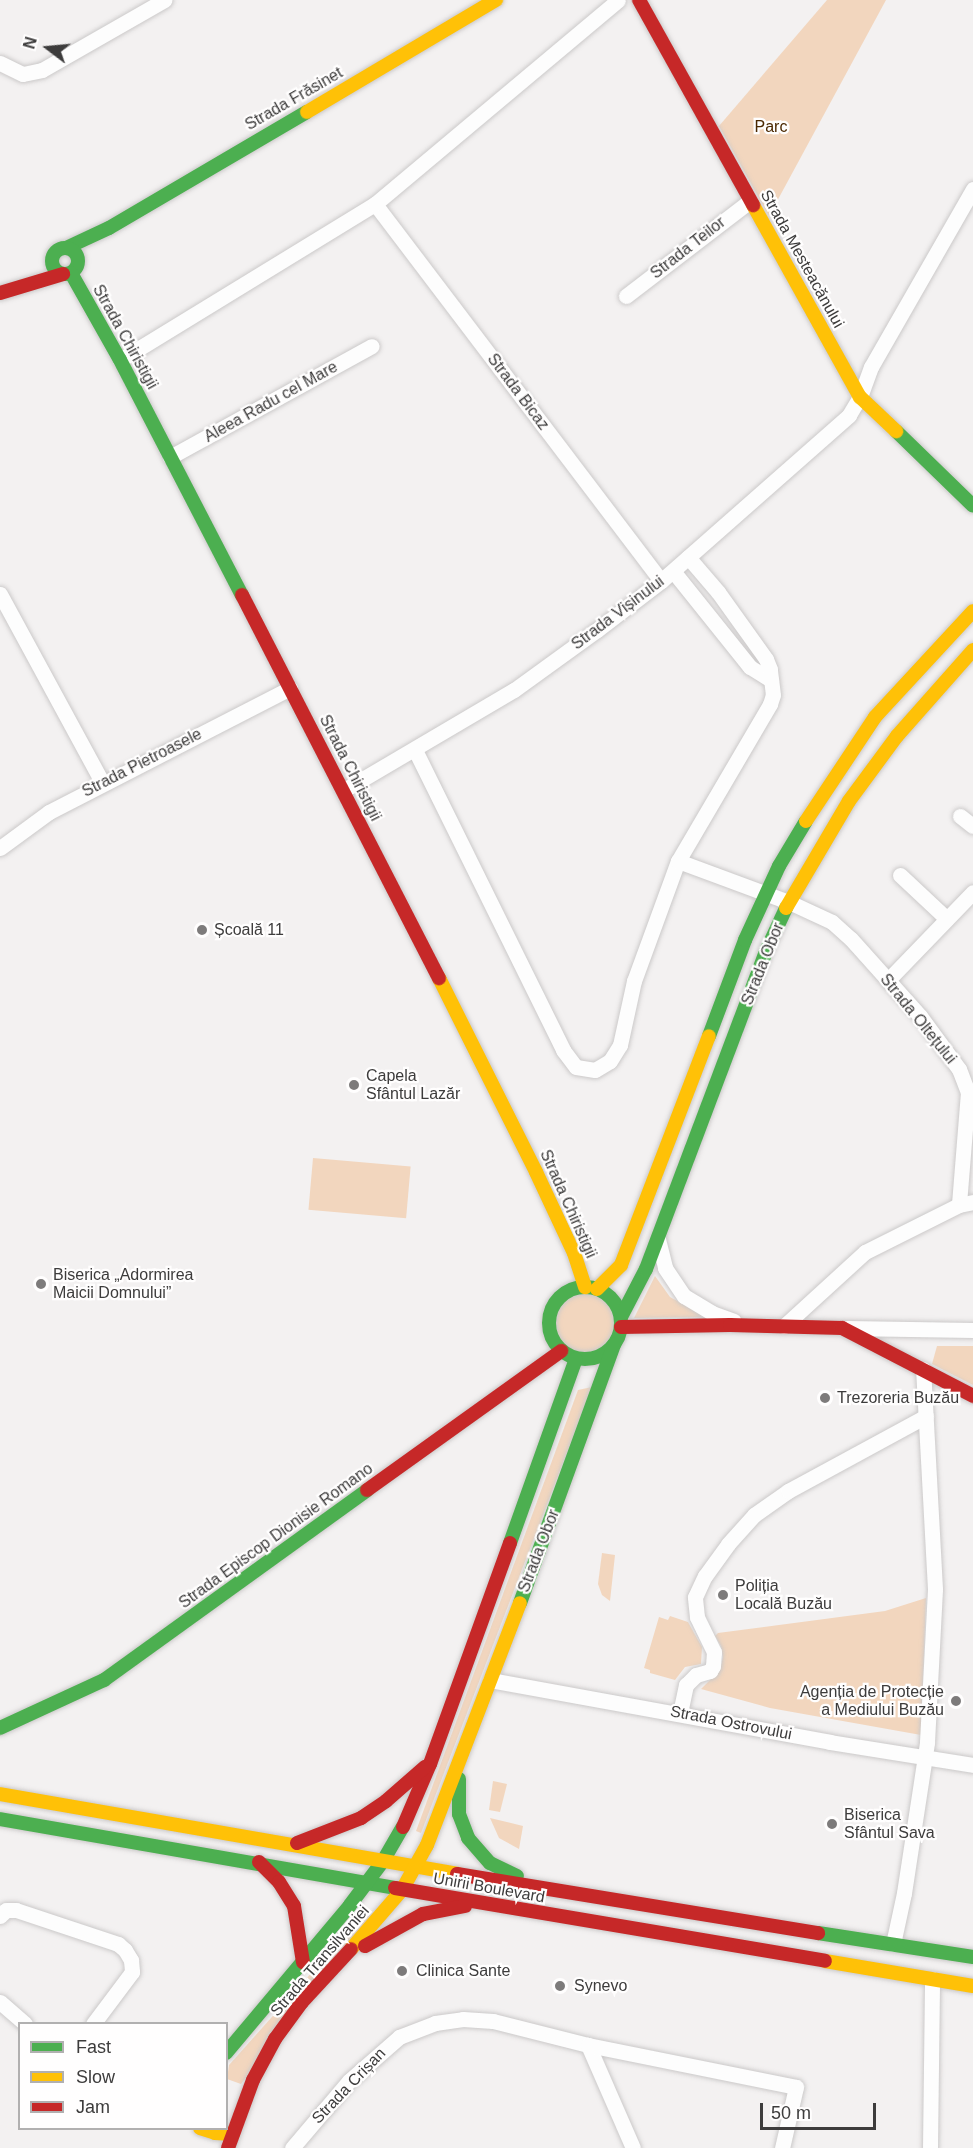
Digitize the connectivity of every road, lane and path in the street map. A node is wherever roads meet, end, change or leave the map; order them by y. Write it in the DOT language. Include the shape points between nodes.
graph roads {
  1 [pos="164,0"];
  2 [pos="496,0"];
  3 [pos="618,0"];
  4 [pos="639,0"];
  5 [pos="0,63"];
  6 [pos="973,189"];
  7 [pos="750,201"];
  8 [pos="375,204"];
  9 [pos="109,228"];
  10 [pos="66,248"];
  11 [pos="52,259"];
  12 [pos="70,271"];
  13 [pos="0,292"];
  14 [pos="626,296"];
  15 [pos="372,346"];
  16 [pos="120,360"];
  17 [pos="860,397"];
  18 [pos="170,457"];
  19 [pos="973,506"];
  20 [pos="688,557"];
  21 [pos="673,571"];
  22 [pos="662,581"];
  23 [pos="0,594"];
  24 [pos="973,611"];
  25 [pos="973,650"];
  26 [pos="771,680"];
  27 [pos="290,688"];
  28 [pos="415,750"];
  29 [pos="102,782"];
  30 [pos="344,790"];
  31 [pos="960,816"];
  32 [pos="973,826"];
  33 [pos="0,848"];
  34 [pos="678,861"];
  35 [pos="900,875"];
  36 [pos="973,892"];
  37 [pos="765,894"];
  38 [pos="789,902"];
  39 [pos="947,918"];
  40 [pos="888,980"];
  41 [pos="970,1091"];
  42 [pos="966,1203"];
  43 [pos="658,1238"];
  44 [pos="591,1288"];
  45 [pos="621,1322"];
  46 [pos="745,1325"];
  47 [pos="784,1326"];
  48 [pos="842,1328"];
  49 [pos="973,1330"];
  50 [pos="614,1345"];
  51 [pos="561,1351"];
  52 [pos="576,1359"];
  53 [pos="923,1369"];
  54 [pos="973,1396"];
  55 [pos="926,1416"];
  56 [pos="490,1680"];
  57 [pos="680,1713"];
  58 [pos="0,1728"];
  59 [pos="462,1757"];
  60 [pos="927,1757"];
  61 [pos="429,1764"];
  62 [pos="973,1765"];
  63 [pos="0,1794"];
  64 [pos="0,1819"];
  65 [pos="295,1844"];
  66 [pos="383,1861"];
  67 [pos="259,1862"];
  68 [pos="417,1866"];
  69 [pos="367,1883"];
  70 [pos="402,1890"];
  71 [pos="546,1890"];
  72 [pos="481,1904"];
  73 [pos="0,1916"];
  74 [pos="893,1944"];
  75 [pos="973,1957"];
  76 [pos="303,1962"];
  77 [pos="325,1976"];
  78 [pos="932,1979"];
  79 [pos="973,1986"];
  80 [pos="0,2002"];
  81 [pos="23,2022"];
  82 [pos="94,2022"];
  83 [pos="588,2045"];
  84 [pos="228,2051"];
  85 [pos="198,2132"];
  86 [pos="233,2134"];
  87 [pos="228,2148"];
  88 [pos="292,2148"];
  89 [pos="633,2148"];
  90 [pos="782,2148"];
  91 [pos="930,2148"];
  1 -- 5 [label="street" via="42,70 23,74"];
  2 -- 9 [label="main road, Strada Frăsinet"];
  3 -- 8 [label="street"];
  4 -- 7 [label="main road, Strada Mesteacănului"];
  6 -- 17 [label="street, Strada Vișinului" via="870,367"];
  7 -- 14 [label="street, Strada Teilor"];
  7 -- 17 [label="main road, Strada Mesteacănului"];
  8 -- 16 [label="street"];
  8 -- 22 [label="street, Strada Bicaz"];
  9 -- 10 [label="main road, Strada Frăsinet"];
  9 -- 12 [label="main road, Strada Frăsinet"];
  10 -- 11 [label="main road, Strada Frăsinet"];
  10 -- 12 [label="main road" via="76,255"];
  11 -- 12 [label="main road" via="53,266"];
  11 -- 13 [label="main road, Strada Frăsinet"];
  12 -- 13 [label="main road, Strada Frăsinet"];
  12 -- 16 [label="main road, Strada Chiristigii"];
  15 -- 18 [label="street, Aleea Radu cel Mare"];
  16 -- 18 [label="main road, Strada Chiristigii"];
  17 -- 19 [label="main road, Strada Mesteacănului"];
  17 -- 20 [label="street, Strada Vișinului" via="849,415"];
  18 -- 27 [label="main road, Strada Chiristigii"];
  20 -- 21 [label="street, Strada Vișinului"];
  20 -- 26 [label="street" via="766,659"];
  21 -- 22 [label="street, Strada Vișinului"];
  21 -- 26 [label="street" via="750,667"];
  22 -- 28 [label="street, Strada Vișinului" via="514,690"];
  23 -- 29 [label="street"];
  24 -- 37 [label="main road, Strada Obor" via="853,746"];
  25 -- 38 [label="main road, Strada Obor" via="897,736 849,801"];
  26 -- 34 [label="street" via="770,705"];
  27 -- 29 [label="street, Strada Pietroasele"];
  27 -- 30 [label="main road, Strada Chiristigii"];
  28 -- 30 [label="street, Strada Vișinului"];
  28 -- 34 [label="street" via="562,1050 576,1067 595,1070 610,1061 620,1045 634,981"];
  29 -- 33 [label="street, Strada Pietroasele" via="49,812"];
  30 -- 44 [label="main road, Strada Chiristigii"];
  31 -- 32 [label="street"];
  34 -- 37 [label="street"];
  35 -- 39 [label="street"];
  36 -- 39 [label="street"];
  37 -- 38 [label="street, Strada Oltețului"];
  37 -- 44 [label="main road, Strada Obor" via="621,1265"];
  38 -- 40 [label="street, Strada Oltețului" via="832,922"];
  38 -- 43 [label="main road, Strada Obor" via="767,949"];
  39 -- 40 [label="street"];
  40 -- 41 [label="street, Strada Oltețului" via="920,1016 959,1069"];
  41 -- 42 [label="street, Strada Oltețului"];
  42 -- 47 [label="street" via="866,1252"];
  43 -- 45 [label="main road, Strada Obor"];
  43 -- 46 [label="street" via="665,1268 684,1296 712,1313"];
  44 -- 45 [label="main road" via="612,1300"];
  44 -- 51 [label="main road" via="565,1293 552,1309 551,1337"];
  45 -- 46 [label="main road"];
  45 -- 50 [label="main road"];
  46 -- 47 [label="main road"];
  47 -- 48 [label="main road"];
  48 -- 49 [label="street"];
  48 -- 53 [label="main road"];
  50 -- 52 [label="main road" via="597,1358"];
  50 -- 56 [label="main road, Strada Obor"];
  51 -- 52 [label="main road"];
  51 -- 58 [label="main road, Strada Episcop Dionisie Romano" via="104,1680"];
  52 -- 61 [label="main road, Strada Obor"];
  53 -- 54 [label="main road"];
  53 -- 55 [label="street"];
  55 -- 57 [label="street" via="788,1491 754,1515 728,1544 695,1597 697,1617 714,1652 713,1666 686,1685"];
  55 -- 60 [label="street" via="935,1589"];
  56 -- 57 [label="street, Strada Ostrovului"];
  56 -- 59 [label="main road, Strada Obor"];
  57 -- 60 [label="street, Strada Ostrovului"];
  59 -- 68 [label="main road, Strada Transilvaniei"];
  59 -- 71 [label="main road" via="459,1814 468,1838 490,1863"];
  60 -- 62 [label="street, Strada Ostrovului"];
  60 -- 74 [label="street"];
  61 -- 65 [label="main road" via="361,1818"];
  61 -- 66 [label="main road, Strada Obor" via="403,1826"];
  63 -- 65 [label="main road, Unirii Boulevard"];
  64 -- 67 [label="main road, Unirii Boulevard"];
  65 -- 66 [label="main road, Unirii Boulevard"];
  66 -- 68 [label="main road, Unirii Boulevard"];
  66 -- 69 [label="main road, Strada Transilvaniei"];
  67 -- 69 [label="main road, Unirii Boulevard"];
  67 -- 76 [label="main road" via="279,1882 294,1906"];
  68 -- 70 [label="main road, Strada Transilvaniei"];
  68 -- 71 [label="main road, Unirii Boulevard"];
  69 -- 70 [label="main road, Unirii Boulevard"];
  69 -- 76 [label="main road, Strada Transilvaniei"];
  70 -- 72 [label="main road, Unirii Boulevard"];
  70 -- 77 [label="main road, Strada Transilvaniei"];
  71 -- 74 [label="main road, Unirii Boulevard"];
  72 -- 77 [label="main road" via="423,1914 405,1922"];
  72 -- 78 [label="main road, Unirii Boulevard"];
  73 -- 82 [label="street" via="6,1910 16,1910 118,1944 125,1950 132,1972"];
  74 -- 75 [label="main road, Unirii Boulevard"];
  76 -- 84 [label="main road, Strada Transilvaniei"];
  77 -- 86 [label="main road, Strada Transilvaniei" via="275,2039 238,2103"];
  78 -- 79 [label="main road, Unirii Boulevard"];
  78 -- 91 [label="street"];
  80 -- 81 [label="street"];
  83 -- 88 [label="street, Strada Crișan" via="493,2021 464,2019 435,2024 399,2037 372,2058"];
  83 -- 89 [label="street"];
  83 -- 90 [label="street, Strada Crișan" via="796,2086"];
  85 -- 86 [label="main road"];
  86 -- 87 [label="main road, Strada Transilvaniei"];
}
